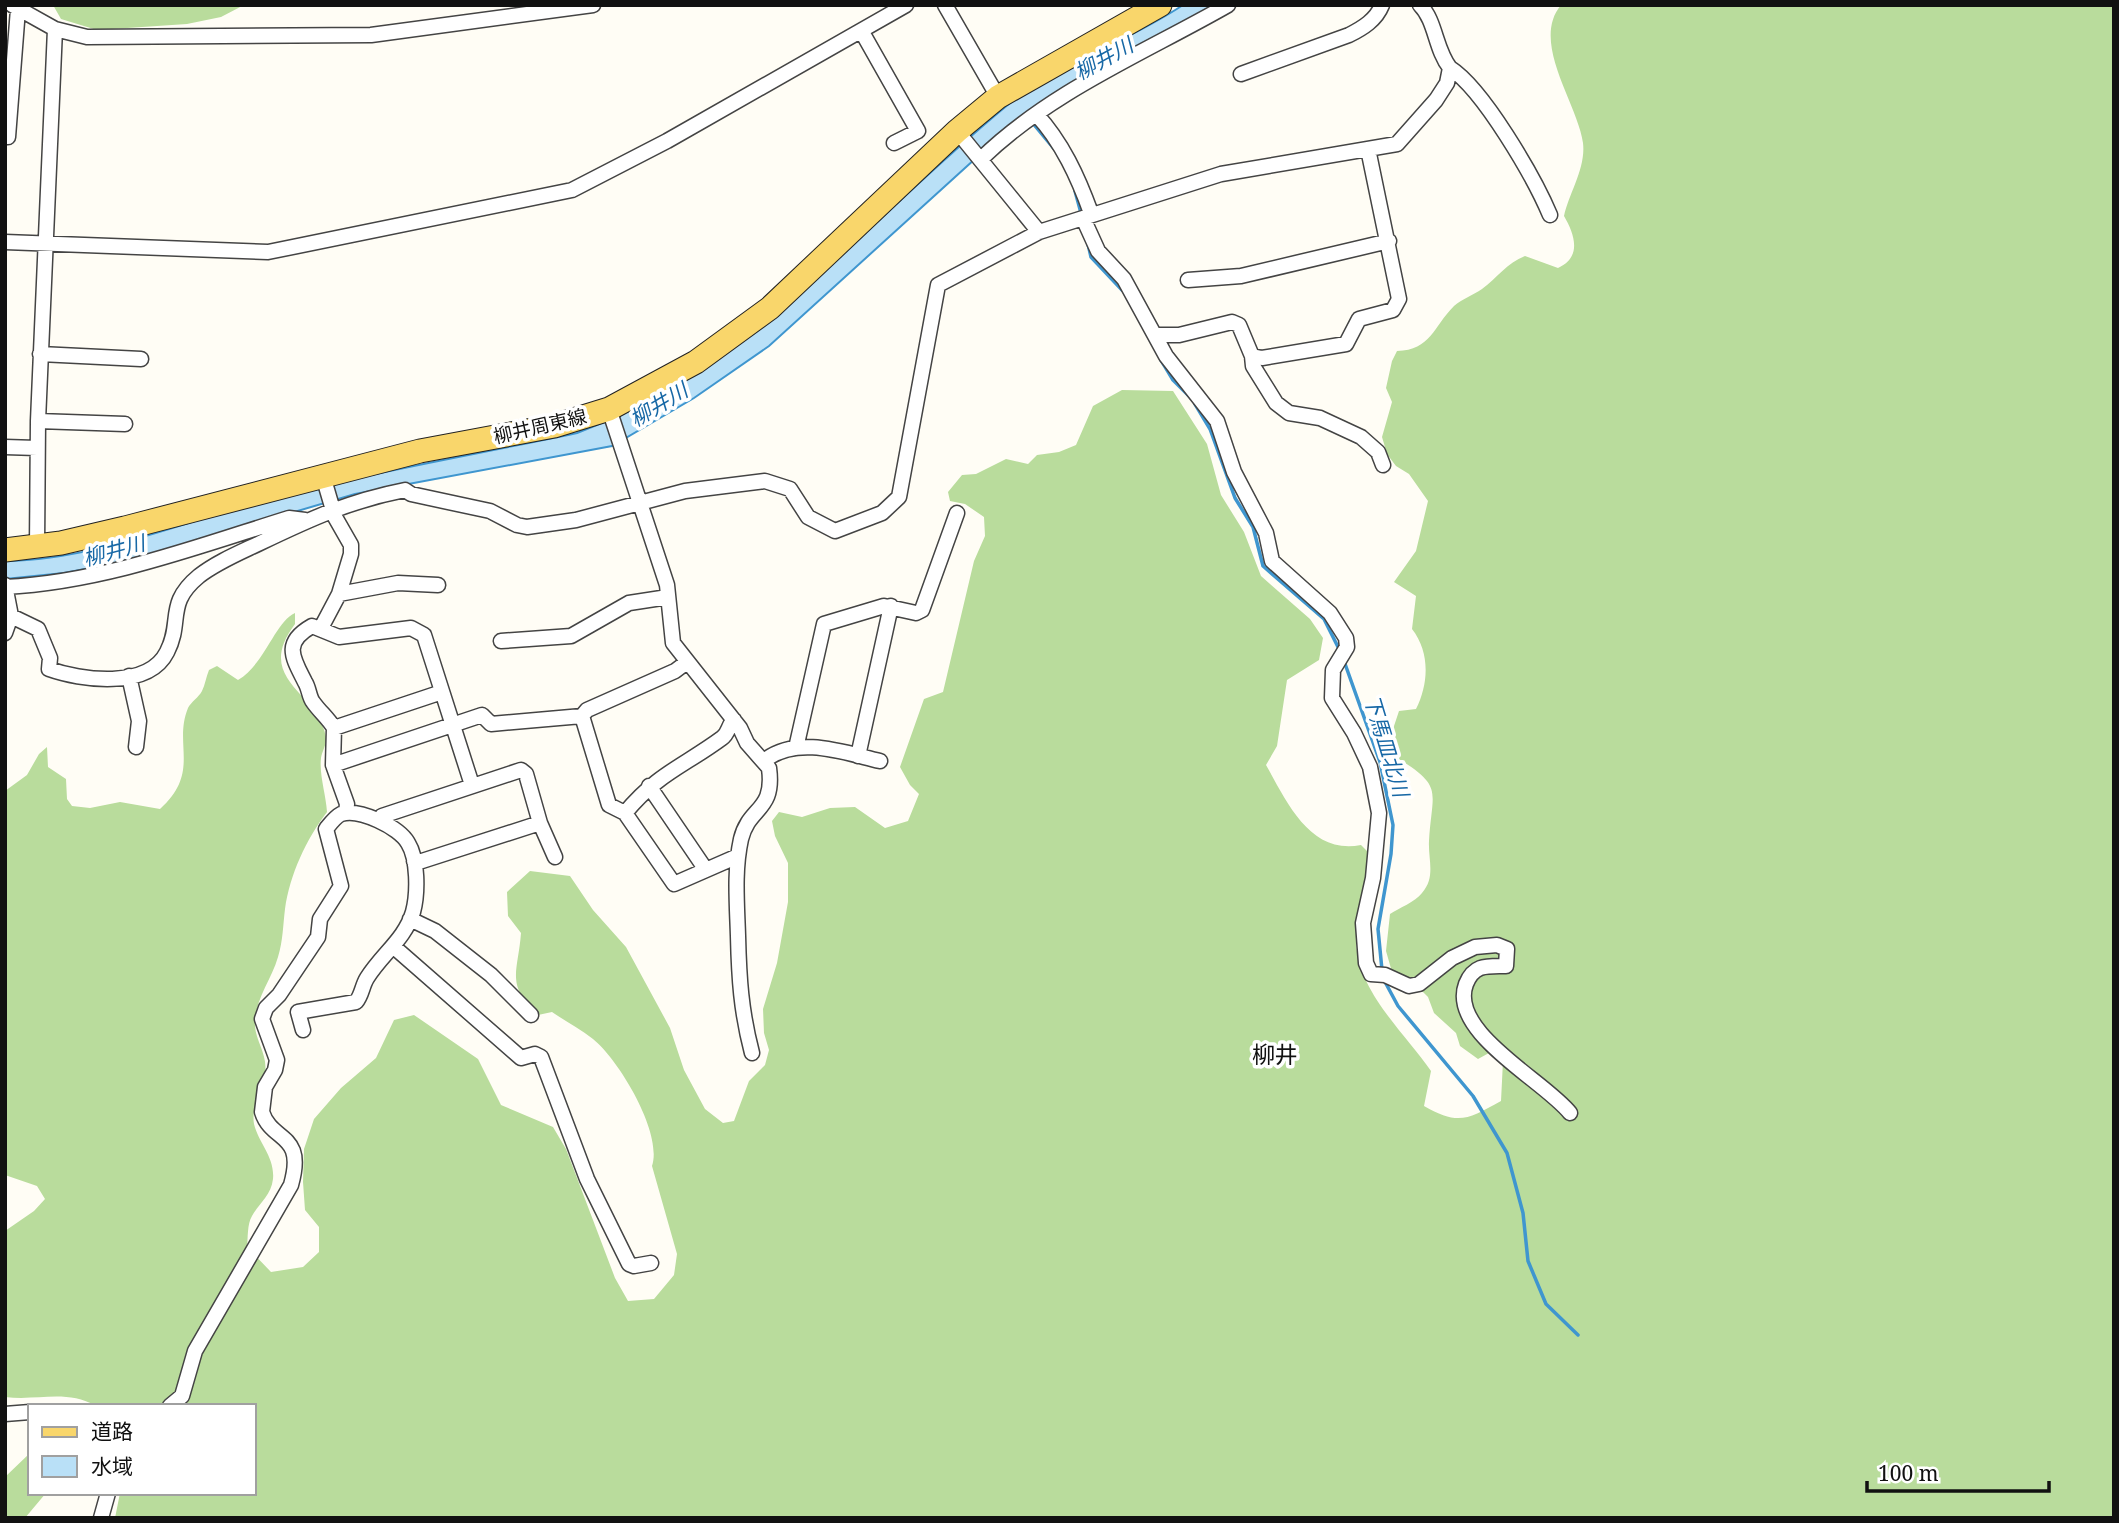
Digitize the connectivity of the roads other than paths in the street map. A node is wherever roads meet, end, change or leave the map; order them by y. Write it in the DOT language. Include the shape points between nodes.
graph roads {
  1 [pos="593,5"];
  2 [pos="906,5"];
  3 [pos="945,5"];
  4 [pos="1160,5"];
  5 [pos="1228,5"];
  6 [pos="1382,5"];
  7 [pos="15,7"];
  8 [pos="1428,7"];
  9 [pos="55,29"];
  10 [pos="862,32"];
  11 [pos="10,38"];
  12 [pos="1450,68"];
  13 [pos="1241,74"];
  14 [pos="998,97"];
  15 [pos="8,99"];
  16 [pos="1031,117"];
  17 [pos="960,135"];
  18 [pos="5,136"];
  19 [pos="894,143"];
  20 [pos="1368,149"];
  21 [pos="980,158"];
  22 [pos="1087,215"];
  23 [pos="1550,215"];
  24 [pos="1039,232"];
  25 [pos="5,242"];
  26 [pos="1390,242"];
  27 [pos="45,243"];
  28 [pos="1188,280"];
  29 [pos="1156,335"];
  30 [pos="40,354"];
  31 [pos="1252,356"];
  32 [pos="141,359"];
  33 [pos="611,412"];
  34 [pos="37,421"];
  35 [pos="125,424"];
  36 [pos="5,447"];
  37 [pos="37,448"];
  38 [pos="1383,465"];
  39 [pos="323,479"];
  40 [pos="642,501"];
  41 [pos="332,508"];
  42 [pos="957,513"];
  43 [pos="306,521"];
  44 [pos="37,547"];
  45 [pos="5,550"];
  46 [pos="438,585"];
  47 [pos="5,586"];
  48 [pos="339,594"];
  49 [pos="668,597"];
  50 [pos="891,606"];
  51 [pos="11,616"];
  52 [pos="321,628"];
  53 [pos="5,633"];
  54 [pos="501,641"];
  55 [pos="687,662"];
  56 [pos="129,676"];
  57 [pos="442,692"];
  58 [pos="582,716"];
  59 [pos="734,720"];
  60 [pos="454,726"];
  61 [pos="334,729"];
  62 [pos="136,747"];
  63 [pos="796,748"];
  64 [pos="858,756"];
  65 [pos="765,760"];
  66 [pos="880,761"];
  67 [pos="333,765"];
  68 [pos="472,785"];
  69 [pos="649,786"];
  70 [pos="346,813"];
  71 [pos="625,813"];
  72 [pos="380,820"];
  73 [pos="540,823"];
  74 [pos="738,856"];
  75 [pos="555,858"];
  76 [pos="414,861"];
  77 [pos="706,870"];
  78 [pos="410,919"];
  79 [pos="394,947"];
  80 [pos="531,1015"];
  81 [pos="303,1030"];
  82 [pos="752,1053"];
  83 [pos="1570,1113"];
  84 [pos="651,1263"];
  85 [pos="172,1404"];
  86 [pos="28,1412"];
  87 [pos="5,1414"];
  88 [pos="107,1495"];
  89 [pos="101,1518"];
  1 -- 9 [label="street" via="371,35 87,37"];
  2 -- 10 [label="street"];
  3 -- 14 [label="street"];
  4 -- 14 [label="main road, 柳井周東線"];
  5 -- 16 [label="street"];
  6 -- 13 [label="street" via="1364,28 1349,36"];
  7 -- 9 [label="street"];
  7 -- 11 [label="street"];
  8 -- 12 [label="street" via="1439,54"];
  9 -- 27 [label="street"];
  10 -- 19 [label="street" via="918,131"];
  10 -- 27 [label="street" via="572,190 268,252"];
  11 -- 15 [label="street"];
  12 -- 20 [label="street" via="1436,100 1397,144"];
  12 -- 23 [label="street" via="1468,84 1505,134"];
  14 -- 17 [label="main road, 柳井周東線"];
  15 -- 18 [label="street"];
  16 -- 21 [label="street"];
  16 -- 22 [label="street" via="1061,148 1081,184"];
  17 -- 21 [label="street"];
  17 -- 33 [label="main road, 柳井周東線" via="770,308 696,362"];
  20 -- 22 [label="street" via="1221,174"];
  20 -- 26 [label="street"];
  21 -- 24 [label="street"];
  22 -- 24 [label="street"];
  22 -- 29 [label="street" via="1098,251 1124,279"];
  24 -- 40 [label="street" via="938,285 909,430 908,460 893,507 835,531 808,517 793,492 778,483 685,491"];
  25 -- 27 [label="street"];
  26 -- 28 [label="street" via="1241,276"];
  26 -- 31 [label="street" via="1399,299 1393,310 1359,319 1346,344"];
  27 -- 30 [label="street"];
  29 -- 31 [label="street" via="1179,335 1232,322 1239,324"];
  29 -- 83 [label="street" via="1180,375 1217,421 1234,472 1266,533 1272,561 1330,613 1346,638 1343,655 1333,670 1332,698 1370,767 1378,813 1373,878 1363,923 1370,974 1409,986 1475,947 1507,949 1506,966 1482,965 1471,972 1464,996 1468,1016 1517,1069 1558,1097"];
  30 -- 32 [label="street"];
  30 -- 34 [label="street"];
  31 -- 38 [label="street" via="1253,366 1276,403 1289,413 1320,418 1361,437 1378,452"];
  33 -- 39 [label="main road, 柳井周東線" via="420,451"];
  33 -- 40 [label="street"];
  34 -- 35 [label="street"];
  34 -- 37 [label="street"];
  36 -- 37 [label="street"];
  37 -- 44 [label="street"];
  39 -- 41 [label="street"];
  39 -- 44 [label="main road, 柳井周東線"];
  40 -- 41 [label="street" via="576,520 527,527 490,511 405,490"];
  40 -- 49 [label="street"];
  41 -- 43 [label="street"];
  41 -- 48 [label="street" via="351,545"];
  42 -- 50 [label="street" via="922,610 916,613"];
  43 -- 47 [label="street" via="289,518 72,581"];
  43 -- 56 [label="street" via="212,566 196,579 180,596 162,661"];
  44 -- 45 [label="main road, 柳井周東線"];
  46 -- 48 [label="street" via="398,583"];
  47 -- 51 [label="street"];
  48 -- 52 [label="street"];
  49 -- 54 [label="street" via="629,603 571,636"];
  49 -- 55 [label="street" via="673,643"];
  50 -- 63 [label="street" via="824,624"];
  50 -- 64 [label="street"];
  51 -- 53 [label="street"];
  51 -- 56 [label="street" via="38,629 50,657 49,669 108,681"];
  52 -- 57 [label="street" via="339,637 420,630"];
  52 -- 61 [label="street" via="312,626 302,632 292,659 312,701"];
  55 -- 58 [label="street"];
  55 -- 59 [label="street"];
  56 -- 62 [label="street" via="139,721"];
  57 -- 60 [label="street"];
  57 -- 61 [label="street"];
  58 -- 60 [label="street" via="491,724 482,715"];
  58 -- 71 [label="street" via="609,805"];
  59 -- 65 [label="street" via="747,743"];
  59 -- 69 [label="street" via="725,736"];
  60 -- 67 [label="street"];
  60 -- 68 [label="street"];
  61 -- 67 [label="street"];
  63 -- 64 [label="street"];
  63 -- 65 [label="street"];
  64 -- 66 [label="street"];
  65 -- 74 [label="street" via="771,780 767,802 746,824"];
  67 -- 70 [label="street"];
  68 -- 72 [label="street"];
  68 -- 73 [label="street" via="521,770"];
  69 -- 71 [label="street"];
  69 -- 77 [label="street"];
  70 -- 72 [label="street"];
  70 -- 85 [label="street" via="326,829 341,886 320,919 318,937 262,1019 277,1060 265,1087 262,1112 295,1156 291,1185 195,1350 182,1396"];
  71 -- 77 [label="street" via="674,884"];
  72 -- 76 [label="street" via="407,841"];
  73 -- 75 [label="street"];
  73 -- 76 [label="street"];
  74 -- 77 [label="street"];
  74 -- 82 [label="street" via="737,973"];
  76 -- 78 [label="street" via="416,888"];
  78 -- 79 [label="street"];
  78 -- 80 [label="street" via="435,931 491,975"];
  79 -- 81 [label="street" via="368,977 356,1002 298,1012"];
  79 -- 84 [label="street" via="521,1058 541,1057 587,1179 629,1264"];
  86 -- 87 [label="street"];
  88 -- 89 [label="street"];
}
